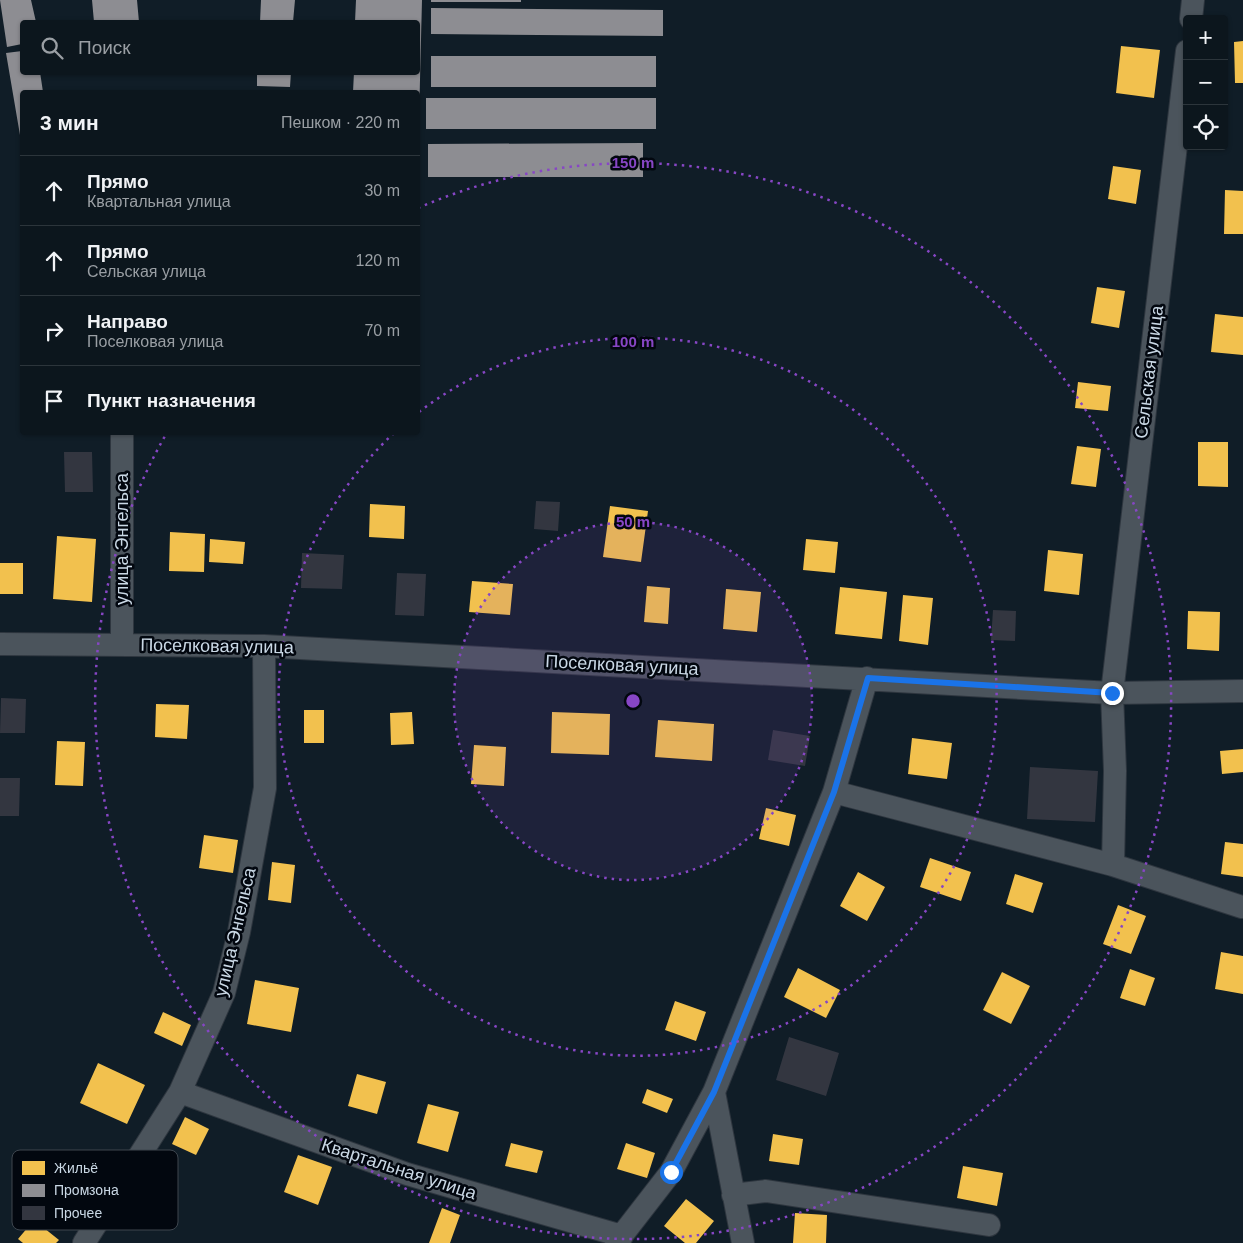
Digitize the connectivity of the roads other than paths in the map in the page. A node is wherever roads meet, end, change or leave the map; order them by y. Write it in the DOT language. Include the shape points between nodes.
graph roads {
  1 [pos="1193,0"];
  2 [pos="1191,15"];
  3 [pos="1186,60"];
  4 [pos="122,435"];
  5 [pos="0,644"];
  6 [pos="122,645"];
  7 [pos="264,646"];
  8 [pos="868,678"];
  9 [pos="1243,691"];
  10 [pos="1112,693"];
  11 [pos="834,792"];
  12 [pos="1113,865"];
  13 [pos="1242,906"];
  14 [pos="180,1092"];
  15 [pos="714,1092"];
  16 [pos="143,1150"];
  17 [pos="733,1195"];
  18 [pos="989,1225"];
  19 [pos="92,1230"];
  20 [pos="619,1239"];
  21 [pos="84,1243"];
  22 [pos="743,1243"];
  1 -- 2 [label="street"];
  3 -- 10 [label="street, Сельская улица"];
  4 -- 6 [label="street, улица Энгельса"];
  5 -- 6 [label="street, Поселковая улица"];
  6 -- 7 [label="street, Поселковая улица"];
  7 -- 8 [label="street, Поселковая улица"];
  7 -- 14 [label="street, улица Энгельса" via="265,788 239,932 224,993"];
  8 -- 10 [label="street, Поселковая улица"];
  8 -- 11 [label="street"];
  9 -- 10 [label="street, Поселковая улица"];
  10 -- 12 [label="street, Сельская улица" via="1115,771"];
  11 -- 12 [label="street"];
  11 -- 15 [label="street"];
  12 -- 13 [label="street"];
  14 -- 16 [label="street, улица Энгельса"];
  14 -- 20 [label="street, Квартальная улица" via="407,1174"];
  15 -- 17 [label="street"];
  15 -- 20 [label="street, Квартальная улица" via="671,1172"];
  17 -- 18 [label="street" via="766,1191"];
  17 -- 22 [label="street"];
  19 -- 21 [label="street, улица Энгельса"];
}
